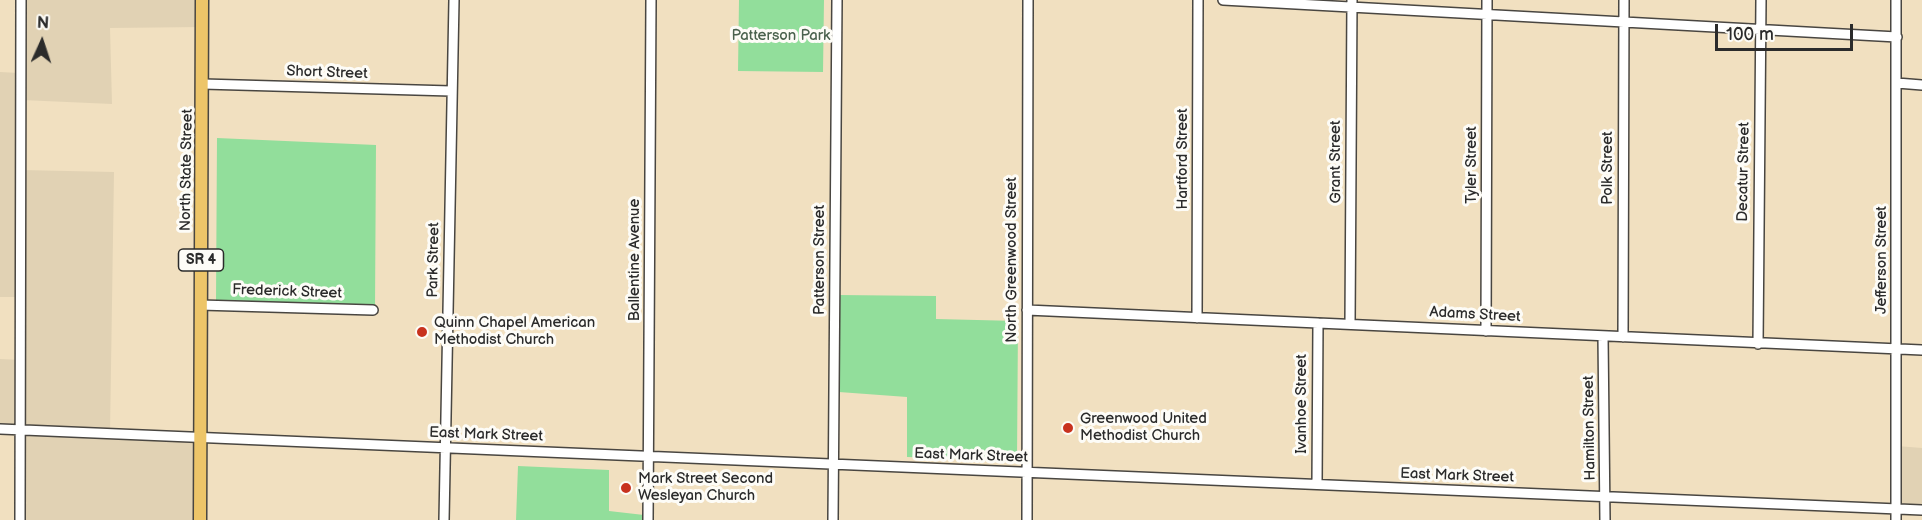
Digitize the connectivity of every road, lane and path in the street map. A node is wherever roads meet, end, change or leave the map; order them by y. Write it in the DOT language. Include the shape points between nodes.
graph roads {
  1 [pos="21,0"];
  2 [pos="202,0"];
  3 [pos="454,0"];
  4 [pos="651,0"];
  5 [pos="837,0"];
  6 [pos="1028,0"];
  7 [pos="1198,0"];
  8 [pos="1223,0"];
  9 [pos="1487,0"];
  10 [pos="1624,0"];
  11 [pos="1761,0"];
  12 [pos="1896,0"];
  13 [pos="1352,4"];
  14 [pos="1487,14"];
  15 [pos="1624,22"];
  16 [pos="1761,30"];
  17 [pos="1896,37"];
  18 [pos="1897,83"];
  19 [pos="203,84"];
  20 [pos="1922,85"];
  21 [pos="451,91"];
  22 [pos="200,304"];
  23 [pos="373,310"];
  24 [pos="1027,310"];
  25 [pos="1197,318"];
  26 [pos="1317,323"];
  27 [pos="1350,324"];
  28 [pos="1486,331"];
  29 [pos="1603,336"];
  30 [pos="1623,337"];
  31 [pos="1758,344"];
  32 [pos="1897,349"];
  33 [pos="1922,350"];
  34 [pos="0,429"];
  35 [pos="19,430"];
  36 [pos="200,438"];
  37 [pos="445,448"];
  38 [pos="648,457"];
  39 [pos="833,465"];
  40 [pos="1027,474"];
  41 [pos="1317,484"];
  42 [pos="1606,496"];
  43 [pos="1897,509"];
  44 [pos="1922,510"];
  45 [pos="20,520"];
  46 [pos="200,520"];
  47 [pos="444,520"];
  48 [pos="648,520"];
  49 [pos="833,520"];
  50 [pos="1027,520"];
  51 [pos="1605,520"];
  52 [pos="1896,520"];
  1 -- 35 [label="street"];
  2 -- 19 [label="main road, North State Street / SR 4"];
  3 -- 21 [label="street, Park Street"];
  4 -- 38 [label="street, Ballentine Avenue"];
  5 -- 39 [label="street, Patterson Street"];
  6 -- 24 [label="street, North Greenwood Street"];
  7 -- 25 [label="street, Hartford Street"];
  8 -- 13 [label="street"];
  9 -- 14 [label="street, Tyler Street"];
  10 -- 15 [label="street, Polk Street"];
  11 -- 16 [label="street, Decatur Street"];
  12 -- 17 [label="street, Jefferson Street"];
  13 -- 14 [label="street"];
  13 -- 27 [label="street, Grant Street"];
  14 -- 15 [label="street"];
  14 -- 28 [label="street, Tyler Street"];
  15 -- 16 [label="street"];
  15 -- 30 [label="street, Polk Street"];
  16 -- 17 [label="street"];
  16 -- 31 [label="street, Decatur Street"];
  17 -- 18 [label="street, Jefferson Street"];
  18 -- 20 [label="street"];
  18 -- 32 [label="street, Jefferson Street"];
  19 -- 21 [label="street, Short Street"];
  19 -- 22 [label="main road, North State Street / SR 4"];
  21 -- 37 [label="street, Park Street"];
  22 -- 23 [label="street, Frederick Street"];
  22 -- 36 [label="main road, North State Street / SR 4"];
  24 -- 25 [label="street, Adams Street"];
  24 -- 40 [label="street, North Greenwood Street"];
  25 -- 26 [label="street, Adams Street"];
  26 -- 27 [label="street, Adams Street"];
  26 -- 41 [label="street, Ivanhoe Street"];
  27 -- 28 [label="street, Adams Street"];
  28 -- 29 [label="street, Adams Street"];
  29 -- 30 [label="street, Adams Street"];
  29 -- 42 [label="street, Hamilton Street"];
  30 -- 31 [label="street, Adams Street"];
  31 -- 32 [label="street, Adams Street"];
  32 -- 33 [label="street, Adams Street"];
  32 -- 43 [label="street, Jefferson Street"];
  34 -- 35 [label="street, East Mark Street"];
  35 -- 36 [label="street, East Mark Street"];
  35 -- 45 [label="street"];
  36 -- 37 [label="street, East Mark Street"];
  36 -- 46 [label="main road, North State Street / SR 4"];
  37 -- 38 [label="street, East Mark Street"];
  37 -- 47 [label="street, Park Street"];
  38 -- 39 [label="street, East Mark Street"];
  38 -- 48 [label="street, Ballentine Avenue"];
  39 -- 40 [label="street, East Mark Street"];
  39 -- 49 [label="street, Patterson Street"];
  40 -- 41 [label="street, East Mark Street"];
  40 -- 50 [label="street, North Greenwood Street"];
  41 -- 42 [label="street, East Mark Street"];
  42 -- 43 [label="street, East Mark Street"];
  42 -- 51 [label="street, Hamilton Street"];
  43 -- 44 [label="street, East Mark Street"];
  43 -- 52 [label="street, Jefferson Street"];
}
